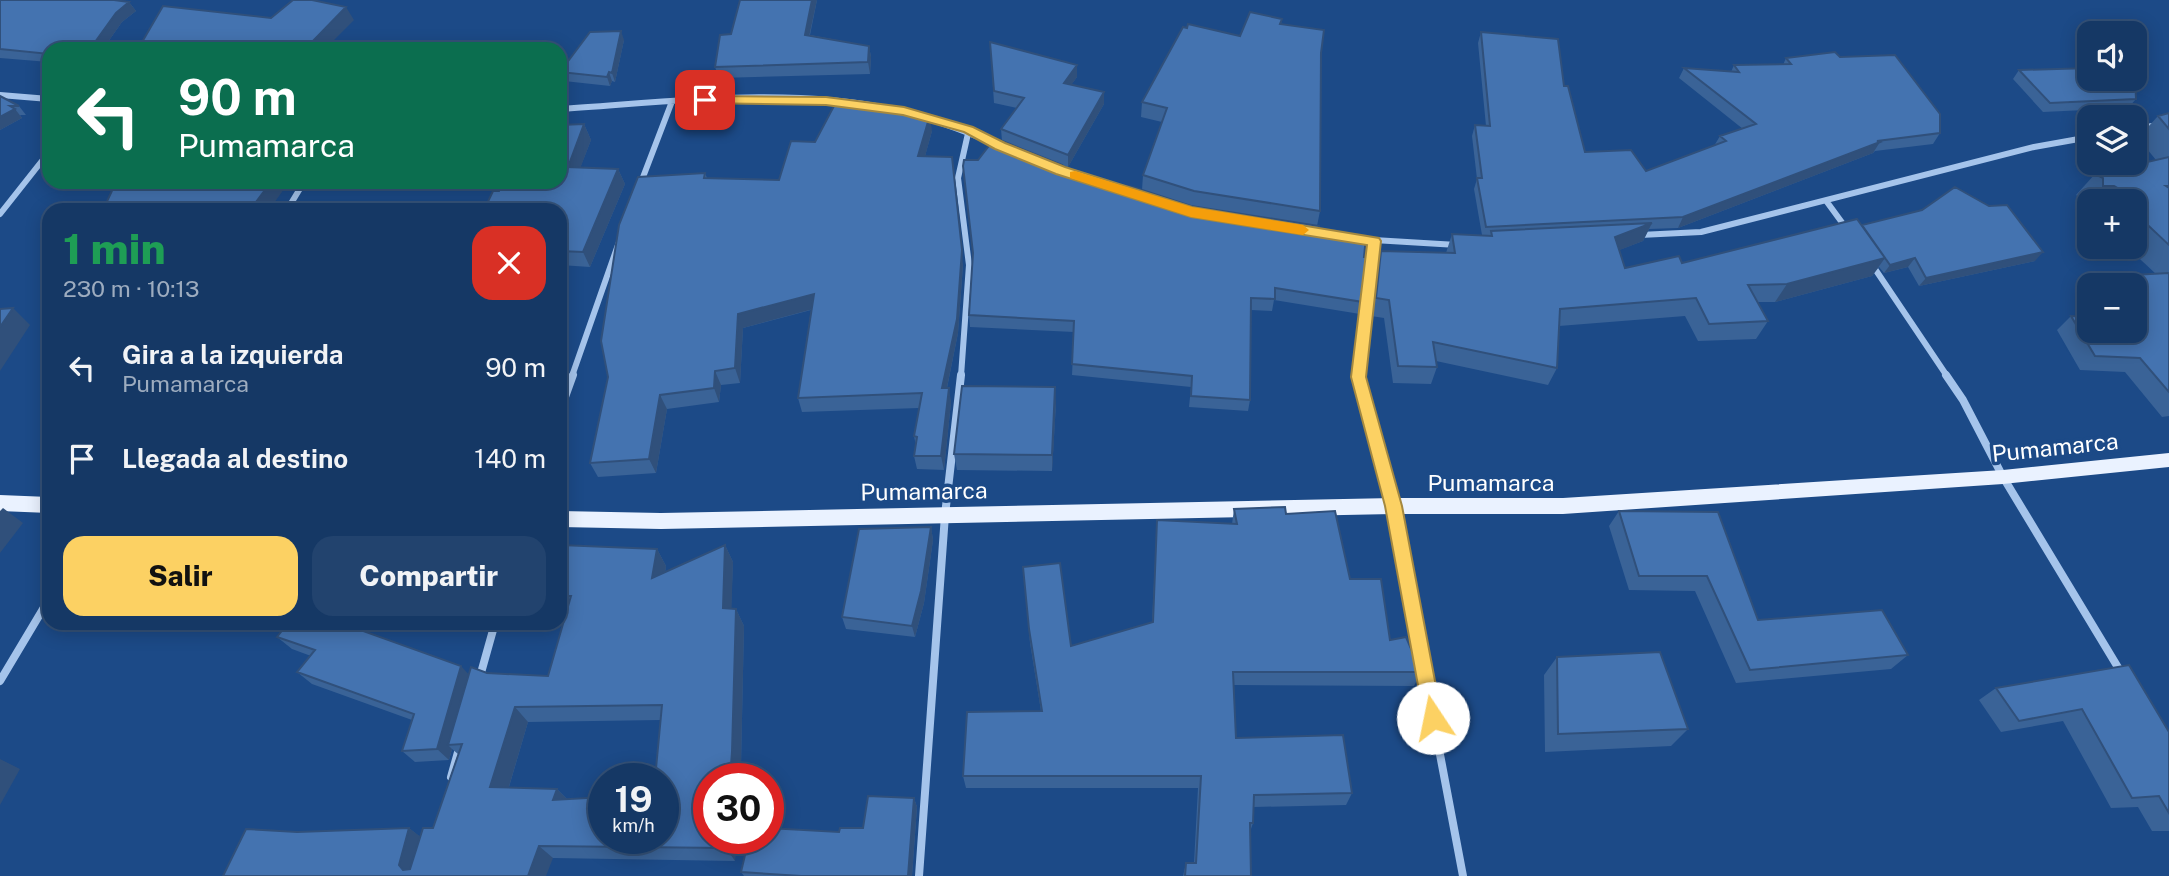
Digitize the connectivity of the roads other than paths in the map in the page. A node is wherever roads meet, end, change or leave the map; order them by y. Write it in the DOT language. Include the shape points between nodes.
graph roads {
  1 [pos="0,95"];
  2 [pos="42,98"];
  3 [pos="671,104"];
  4 [pos="567,109"];
  5 [pos="2169,123"];
  6 [pos="2147,127"];
  7 [pos="969,130"];
  8 [pos="2077,139"];
  9 [pos="1000,146"];
  10 [pos="42,161"];
  11 [pos="1048,166"];
  12 [pos="1100,183"];
  13 [pos="637,194"];
  14 [pos="1827,202"];
  15 [pos="0,214"];
  16 [pos="622,232"];
  17 [pos="1634,235"];
  18 [pos="1851,236"];
  19 [pos="1348,237"];
  20 [pos="1374,241"];
  21 [pos="1461,244"];
  22 [pos="1867,258"];
  23 [pos="567,391"];
  24 [pos="2169,460"];
  25 [pos="2003,477"];
  26 [pos="0,503"];
  27 [pos="42,505"];
  28 [pos="1393,506"];
  29 [pos="945,515"];
  30 [pos="567,519"];
  31 [pos="42,611"];
  32 [pos="493,630"];
  33 [pos="0,681"];
  34 [pos="2126,681"];
  35 [pos="476,690"];
  36 [pos="464,730"];
  37 [pos="449,783"];
  38 [pos="919,876"];
  39 [pos="1463,876"];
  1 -- 2 [label="street"];
  3 -- 4 [label="street"];
  3 -- 7 [label="street" via="826,101 904,111"];
  3 -- 13 [label="street"];
  5 -- 6 [label="street"];
  7 -- 9 [label="street"];
  7 -- 29 [label="street" via="958,178 969,265 965,342"];
  8 -- 14 [label="street"];
  10 -- 15 [label="street"];
  11 -- 12 [label="street"];
  14 -- 17 [label="street" via="1701,232"];
  14 -- 18 [label="street"];
  16 -- 23 [label="street"];
  19 -- 20 [label="street"];
  20 -- 21 [label="street"];
  20 -- 28 [label="street" via="1358,377"];
  22 -- 25 [label="street" via="1962,400"];
  24 -- 25 [label="main road, Pumamarca"];
  25 -- 28 [label="main road, Pumamarca" via="1563,506"];
  25 -- 34 [label="street"];
  26 -- 27 [label="main road"];
  28 -- 29 [label="main road, Pumamarca"];
  28 -- 39 [label="street"];
  29 -- 30 [label="main road, Pumamarca" via="661,522"];
  29 -- 38 [label="street"];
  31 -- 33 [label="street"];
  32 -- 35 [label="street"];
  36 -- 37 [label="street"];
}
